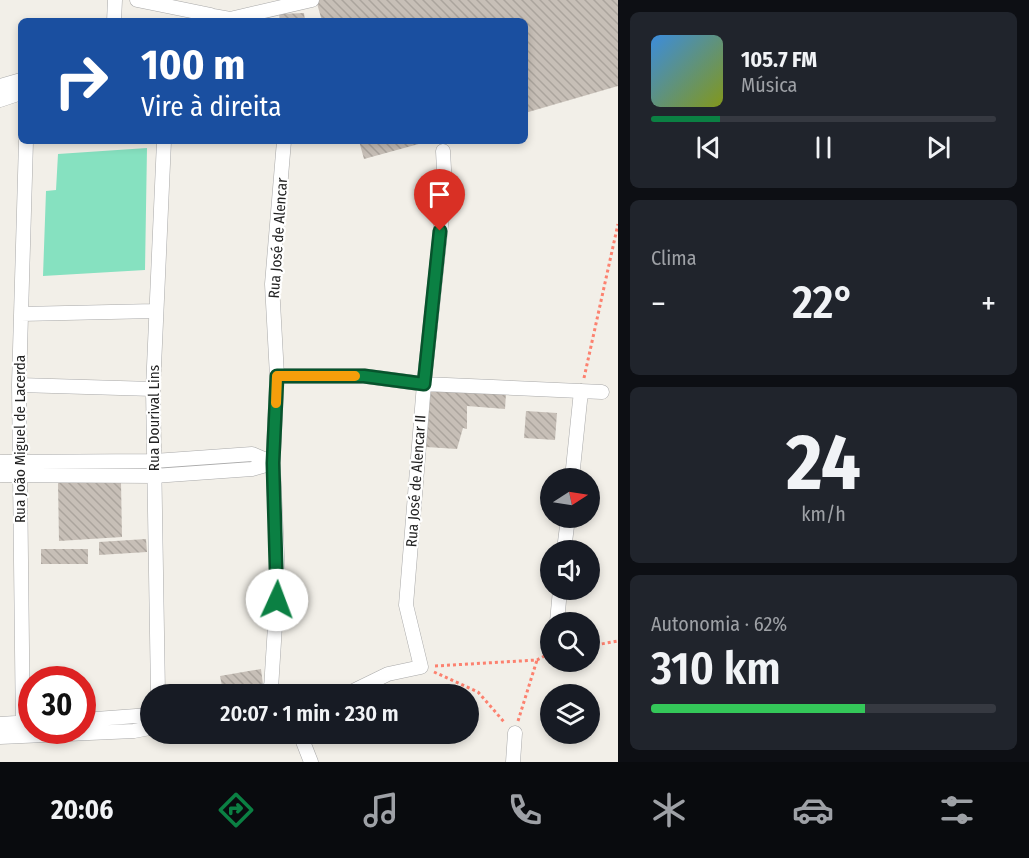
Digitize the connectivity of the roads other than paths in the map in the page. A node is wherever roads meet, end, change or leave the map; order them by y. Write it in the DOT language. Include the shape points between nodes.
graph roads {
  1 [pos="115,0"];
  2 [pos="137,0"];
  3 [pos="312,0"];
  4 [pos="254,7"];
  5 [pos="277,15"];
  6 [pos="213,16"];
  7 [pos="114,18"];
  8 [pos="207,18"];
  9 [pos="221,18"];
  10 [pos="233,18"];
  11 [pos="18,81"];
  12 [pos="0,86"];
  13 [pos="18,94"];
  14 [pos="0,100"];
  15 [pos="26,144"];
  16 [pos="164,144"];
  17 [pos="284,144"];
  18 [pos="443,151"];
  19 [pos="155,311"];
  20 [pos="21,314"];
  21 [pos="277,376"];
  22 [pos="424,384"];
  23 [pos="19,385"];
  24 [pos="153,389"];
  25 [pos="580,391"];
  26 [pos="602,392"];
  27 [pos="154,461"];
  28 [pos="0,462"];
  29 [pos="273,463"];
  30 [pos="19,468"];
  31 [pos="573,468"];
  32 [pos="0,475"];
  33 [pos="154,476"];
  34 [pos="24,666"];
  35 [pos="158,684"];
  36 [pos="272,684"];
  37 [pos="368,684"];
  38 [pos="140,715"];
  39 [pos="96,719"];
  40 [pos="0,723"];
  41 [pos="18,726"];
  42 [pos="18,730"];
  43 [pos="96,730"];
  44 [pos="140,730"];
  45 [pos="515,733"];
  46 [pos="0,737"];
  47 [pos="304,744"];
  48 [pos="311,762"];
  49 [pos="513,762"];
  1 -- 7 [label="street"];
  2 -- 6 [label="street"];
  3 -- 5 [label="street"];
  4 -- 5 [label="street"];
  4 -- 10 [label="street"];
  6 -- 8 [label="street"];
  6 -- 9 [label="street"];
  11 -- 12 [label="street"];
  13 -- 14 [label="street"];
  15 -- 20 [label="street, Rua João Miguel de Lacerda"];
  16 -- 19 [label="street, Rua Dourival Lins"];
  17 -- 21 [label="street, Rua José de Alencar" via="272,284"];
  18 -- 22 [label="street, Rua José de Alencar II" via="445,188"];
  19 -- 20 [label="street"];
  19 -- 24 [label="street, Rua Dourival Lins"];
  20 -- 23 [label="street, Rua João Miguel de Lacerda"];
  21 -- 22 [label="street" via="364,376"];
  21 -- 29 [label="street, Rua José de Alencar"];
  22 -- 25 [label="street"];
  22 -- 37 [label="street, Rua José de Alencar II" via="406,605 421,667 388,674"];
  23 -- 24 [label="street"];
  23 -- 30 [label="street, Rua João Miguel de Lacerda"];
  24 -- 27 [label="street, Rua Dourival Lins"];
  25 -- 26 [label="street"];
  25 -- 31 [label="street"];
  27 -- 29 [label="street" via="252,454"];
  27 -- 30 [label="street"];
  27 -- 33 [label="street, Rua Dourival Lins"];
  28 -- 30 [label="street"];
  29 -- 33 [label="street" via="252,469"];
  29 -- 36 [label="street, Rua José de Alencar" via="278,578"];
  30 -- 32 [label="street"];
  30 -- 33 [label="street"];
  30 -- 34 [label="street, Rua João Miguel de Lacerda"];
  33 -- 35 [label="street, Rua Dourival Lins"];
  38 -- 39 [label="street"];
  40 -- 41 [label="street"];
  42 -- 46 [label="street"];
  43 -- 44 [label="street"];
  45 -- 49 [label="street"];
  47 -- 48 [label="street"];
}
